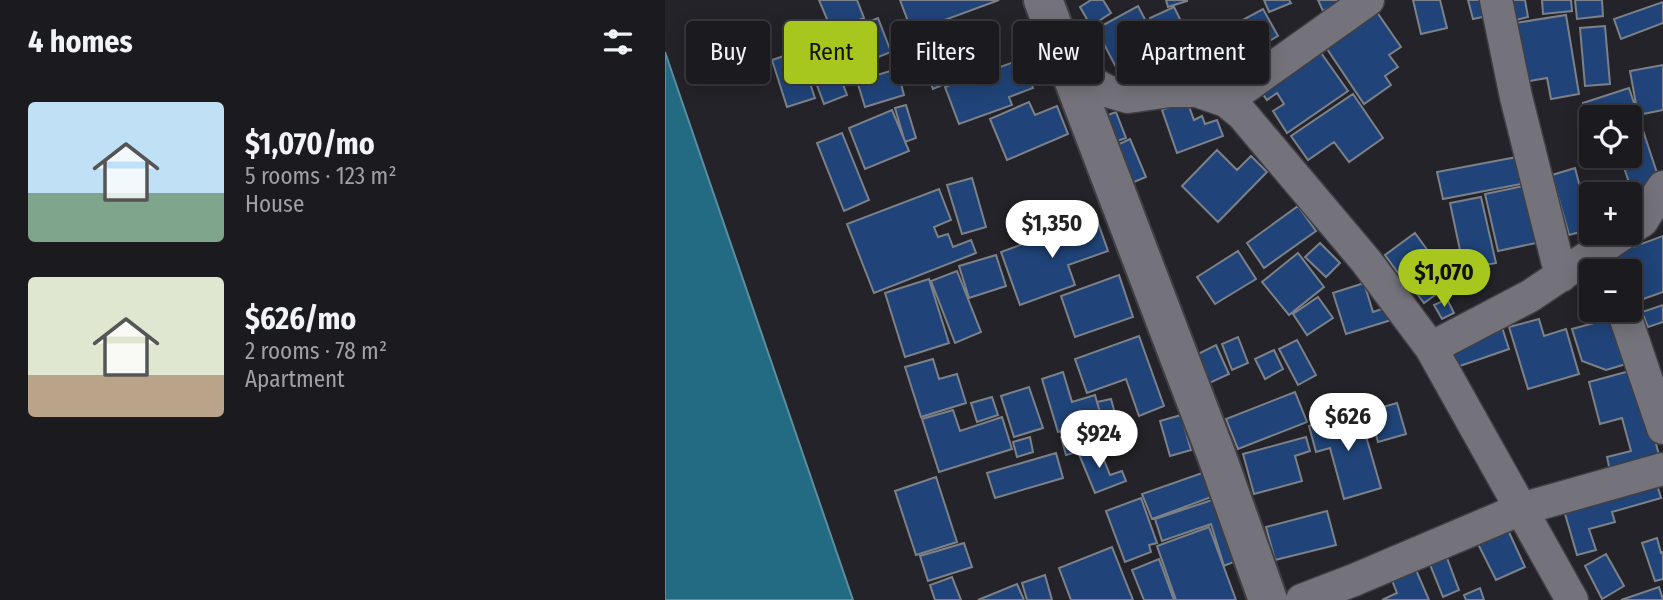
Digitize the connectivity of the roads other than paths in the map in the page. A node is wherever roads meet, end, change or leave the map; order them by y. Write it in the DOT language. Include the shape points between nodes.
graph roads {
  1 [pos="1043,0"];
  2 [pos="1368,0"];
  3 [pos="1496,0"];
  4 [pos="1051,21"];
  5 [pos="1077,84"];
  6 [pos="1094,84"];
  7 [pos="1226,101"];
  8 [pos="1663,187"];
  9 [pos="1642,221"];
  10 [pos="1611,251"];
  11 [pos="1561,276"];
  12 [pos="1627,322"];
  13 [pos="1431,348"];
  14 [pos="1663,428"];
  15 [pos="1663,469"];
  16 [pos="1521,509"];
  17 [pos="1268,600"];
  18 [pos="1302,600"];
  19 [pos="1572,600"];
  1 -- 4 [label="street"];
  2 -- 7 [label="street"];
  3 -- 11 [label="street"];
  5 -- 17 [label="street"];
  6 -- 7 [label="street" via="1128,97 1197,91"];
  7 -- 13 [label="street" via="1366,261"];
  8 -- 9 [label="street"];
  10 -- 11 [label="street"];
  11 -- 13 [label="street"];
  12 -- 14 [label="street"];
  13 -- 16 [label="street"];
  15 -- 16 [label="street"];
  16 -- 18 [label="street"];
  16 -- 19 [label="street"];
}
